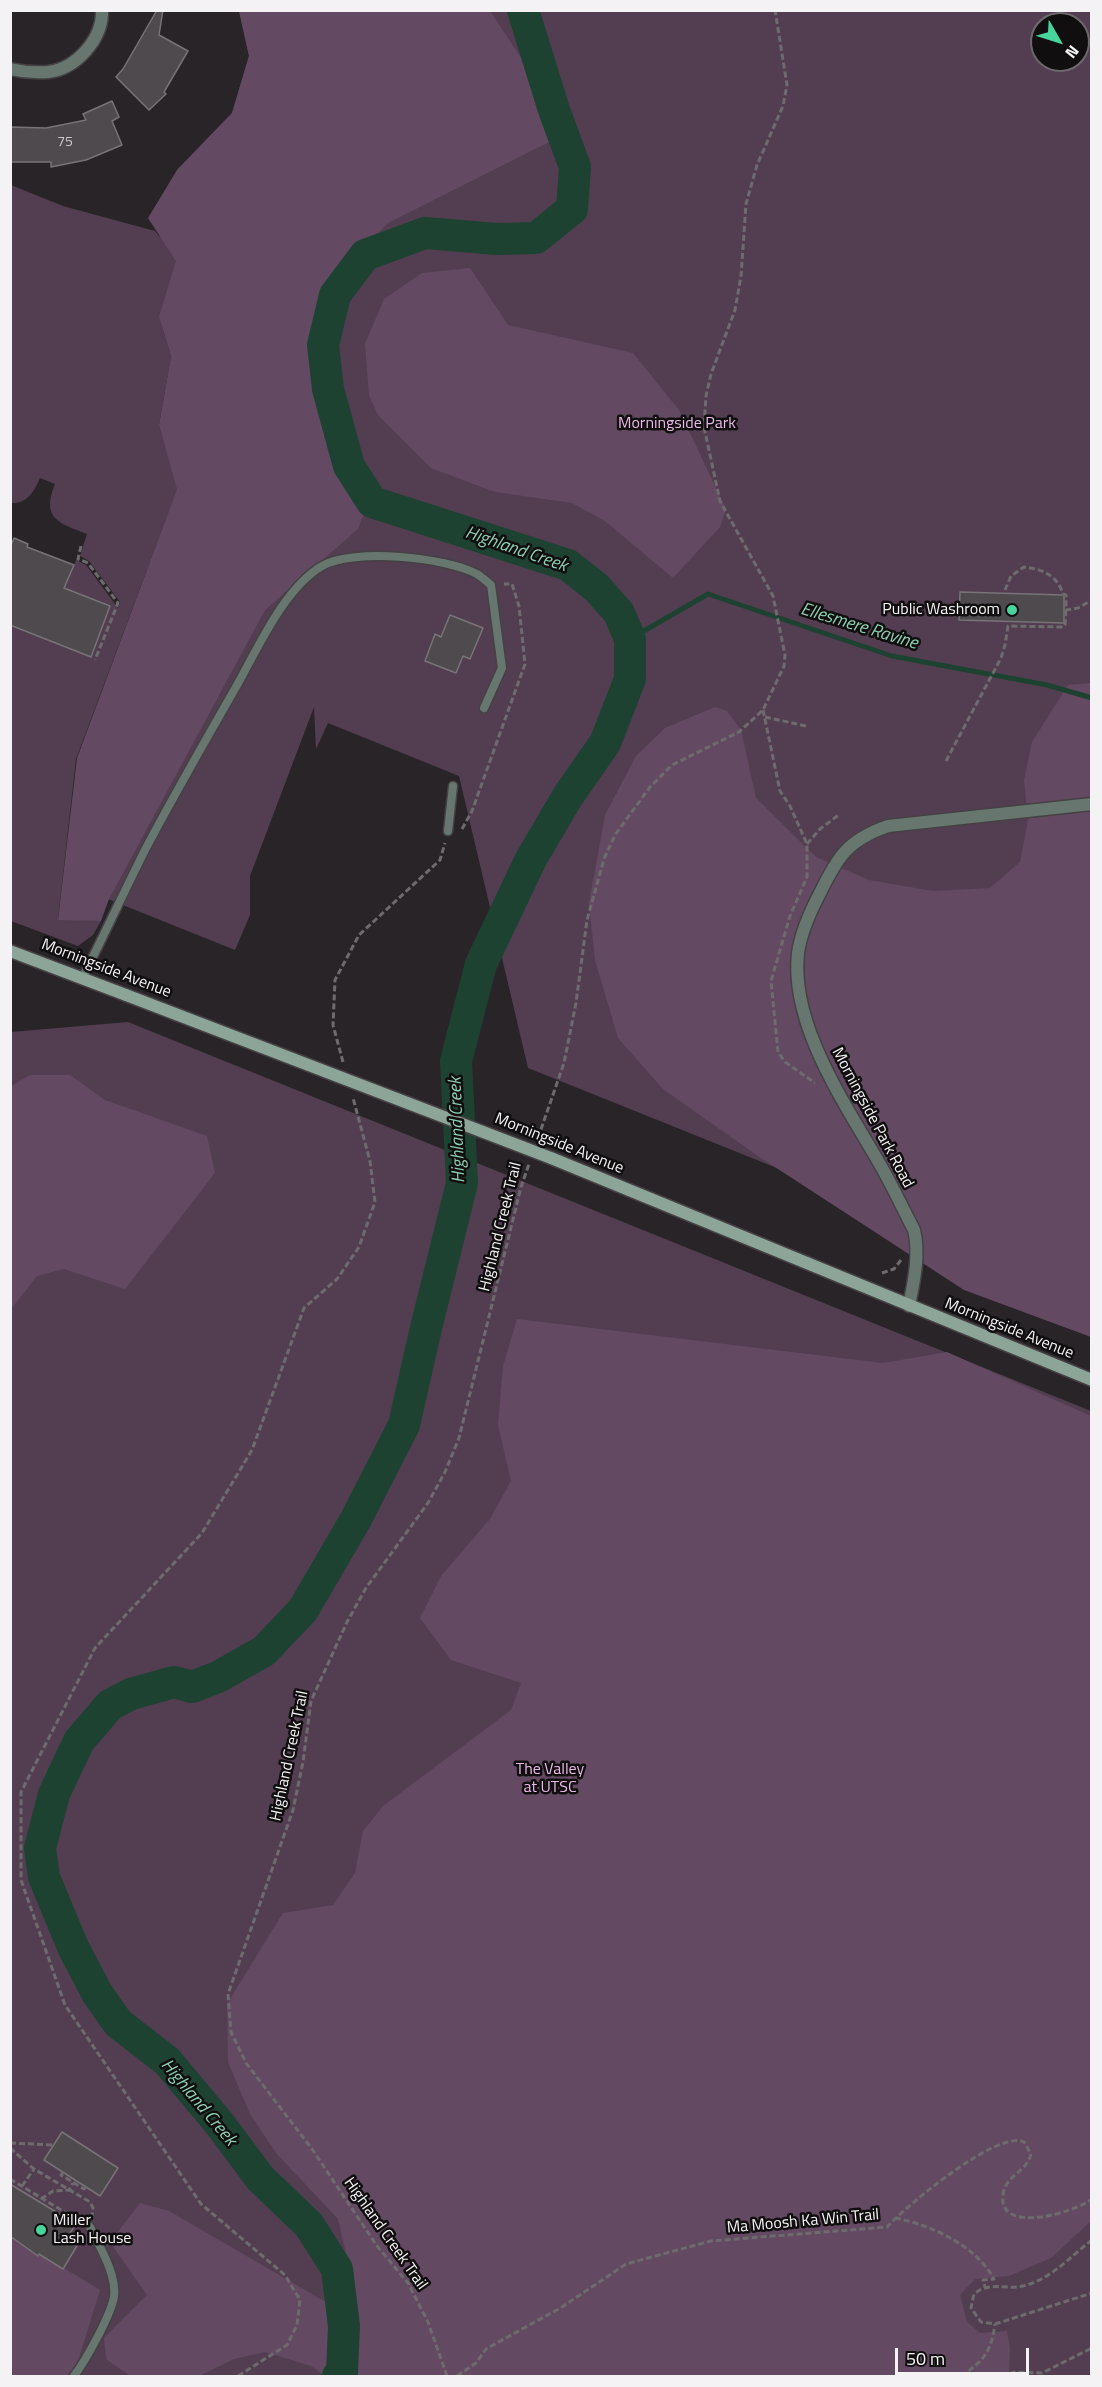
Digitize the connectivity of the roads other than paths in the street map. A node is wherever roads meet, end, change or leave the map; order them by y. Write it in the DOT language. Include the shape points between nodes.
graph roads {
  1 [pos="102,10"];
  2 [pos="10,69"];
  3 [pos="484,708"];
  4 [pos="453,786"];
  5 [pos="1092,804"];
  6 [pos="448,831"];
  7 [pos="10,951"];
  8 [pos="83,977"];
  9 [pos="909,1306"];
  10 [pos="1092,1380"];
  11 [pos="90,2227"];
  12 [pos="74,2376"];
  1 -- 2 [label="street" via="94,42 72,63 50,72"];
  3 -- 8 [label="lane" via="502,668 491,585 477,574 444,562 404,557 338,559 322,566 309,575 282,607 146,849"];
  4 -- 6 [label="lane"];
  5 -- 9 [label="street, Morningside Park Road" via="888,826 867,833 839,858 801,937 798,988 818,1053 914,1230 916,1256"];
  7 -- 8 [label="main road, Morningside Avenue"];
  8 -- 9 [label="main road, Morningside Avenue, bridge" via="550,1158"];
  9 -- 10 [label="main road, Morningside Avenue"];
  11 -- 12 [label="lane" via="111,2276 114,2296"];
}
